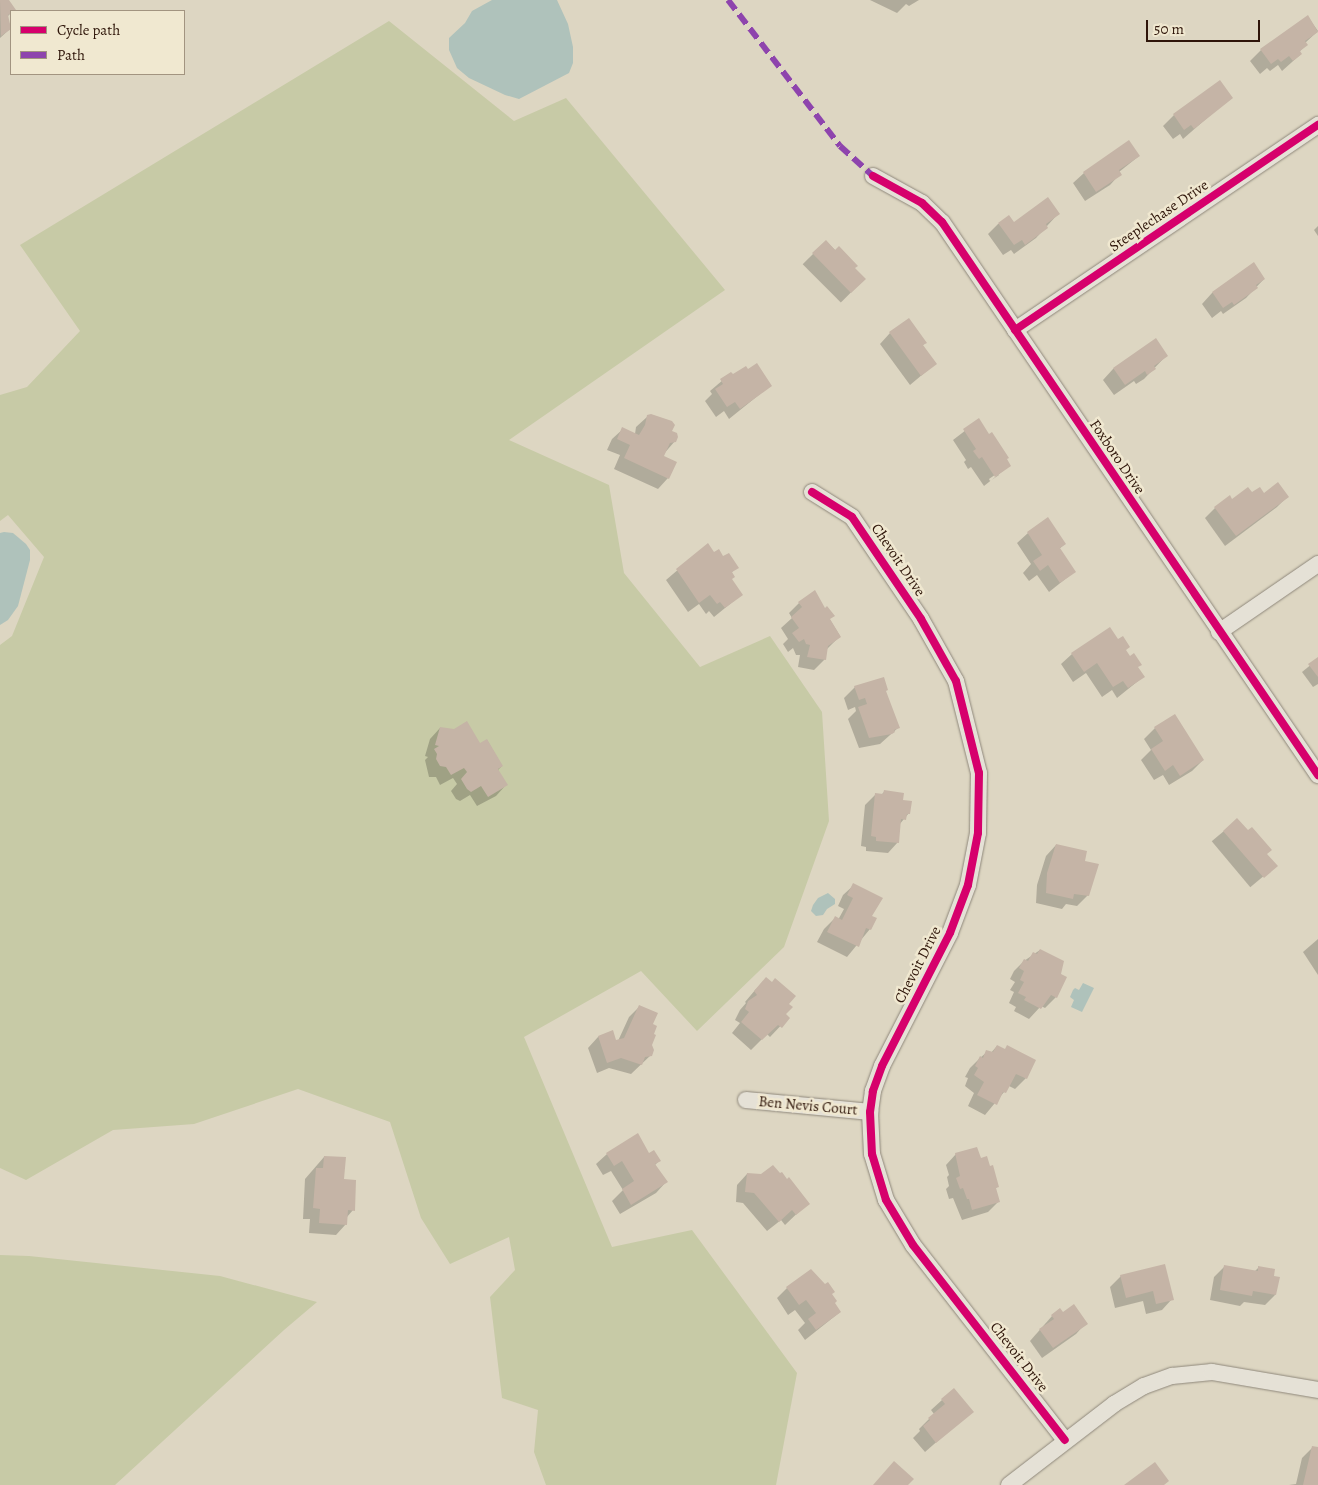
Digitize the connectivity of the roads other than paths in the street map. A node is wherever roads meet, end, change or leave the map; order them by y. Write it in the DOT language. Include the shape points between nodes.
graph roads {
  1 [pos="1318,126"];
  2 [pos="874,176"];
  3 [pos="1015,330"];
  4 [pos="812,492"];
  5 [pos="1318,564"];
  6 [pos="1219,632"];
  7 [pos="1318,775"];
  8 [pos="746,1100"];
  9 [pos="870,1112"];
  10 [pos="1318,1390"];
  11 [pos="1065,1440"];
  12 [pos="1009,1485"];
  1 -- 3 [label="street, Steeplechase Drive"];
  2 -- 3 [label="street, Foxboro Drive" via="922,203 942,222"];
  3 -- 6 [label="street, Foxboro Drive"];
  4 -- 9 [label="street, Chevoit Drive" via="852,517 921,619 956,681 978,773 978,833 968,885 950,933 882,1066"];
  5 -- 6 [label="street"];
  6 -- 7 [label="street, Foxboro Drive"];
  8 -- 9 [label="street, Ben Nevis Court"];
  9 -- 11 [label="street, Chevoit Drive" via="872,1154 886,1200 914,1245"];
  10 -- 11 [label="street" via="1212,1372 1172,1376 1144,1386"];
  11 -- 12 [label="street"];
}
